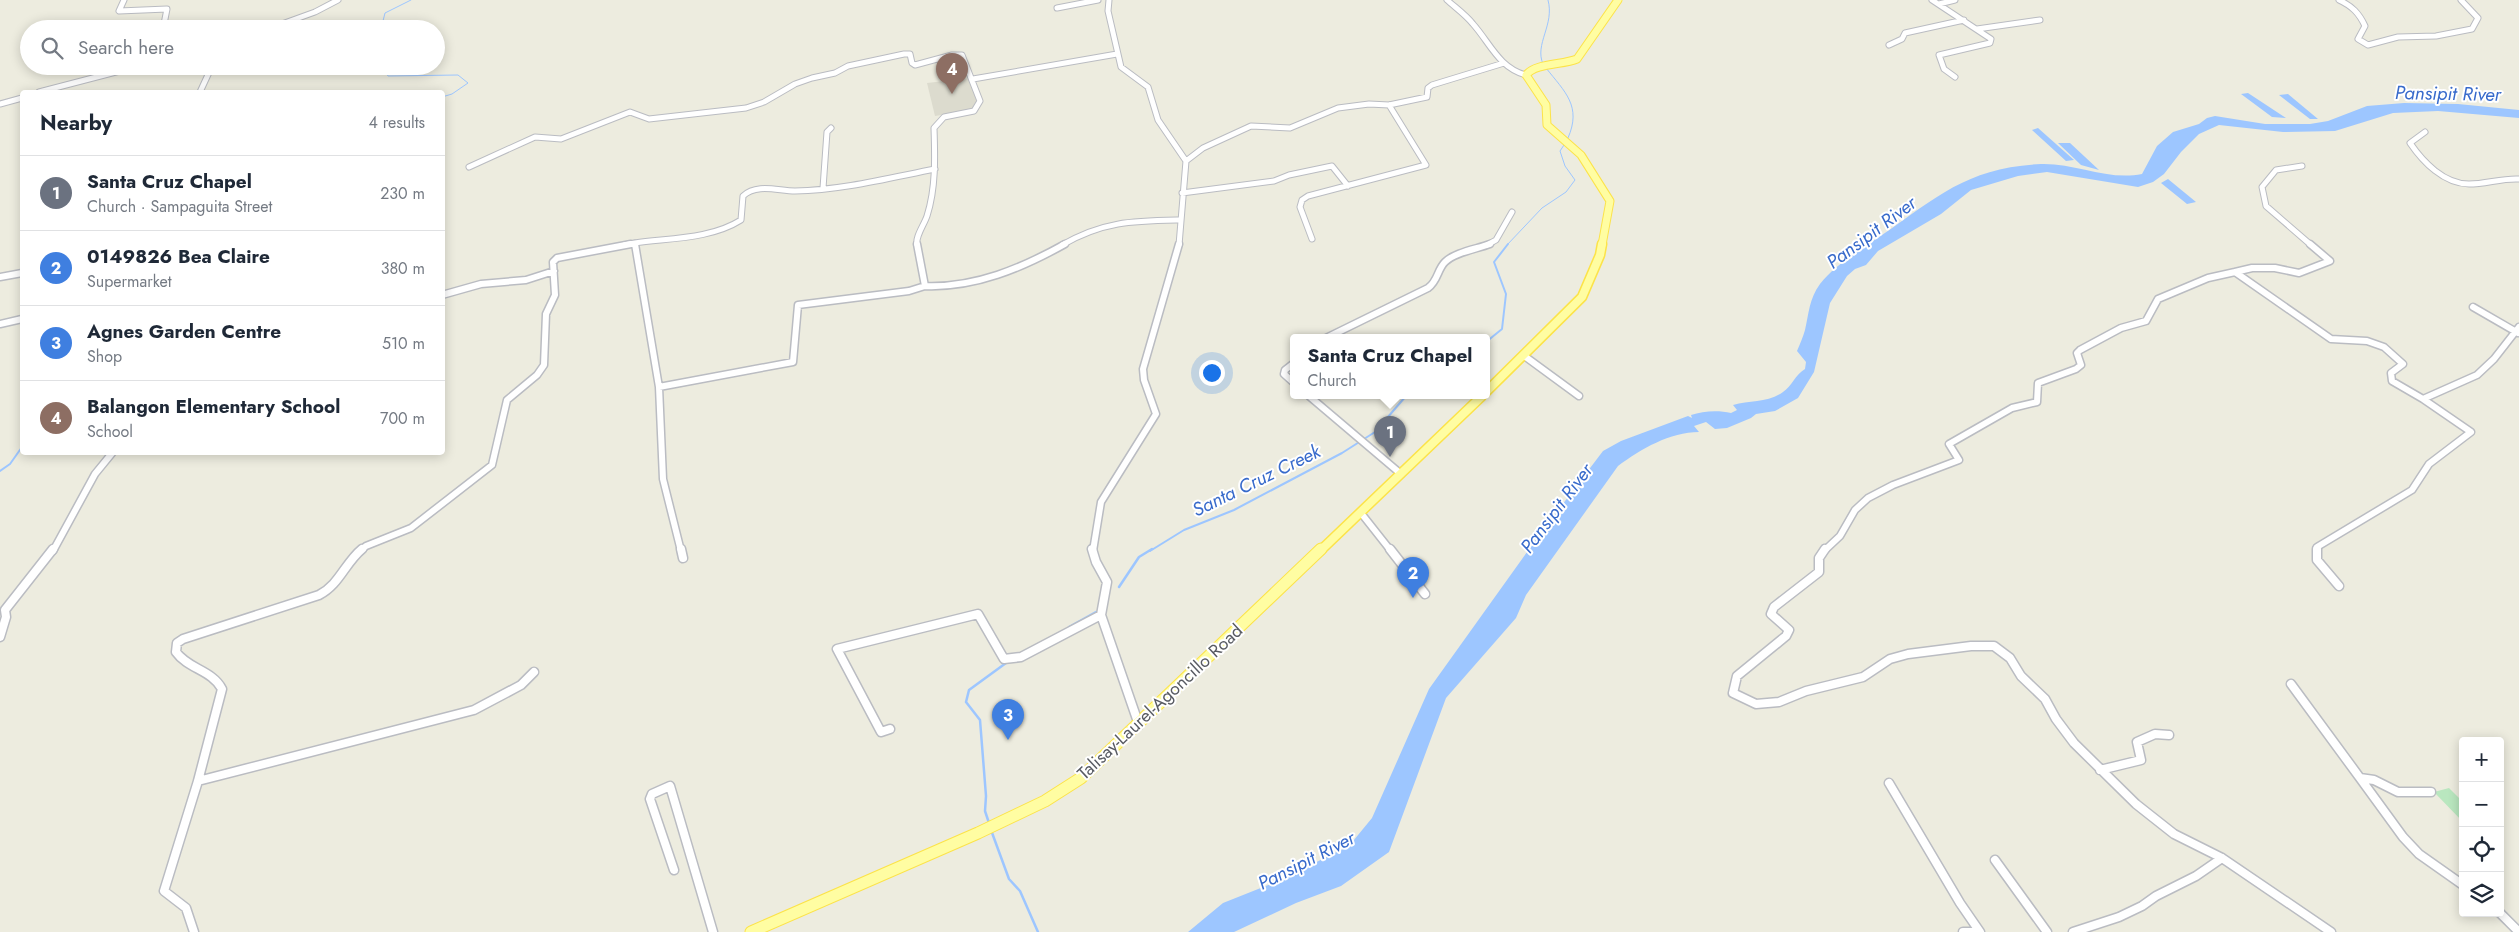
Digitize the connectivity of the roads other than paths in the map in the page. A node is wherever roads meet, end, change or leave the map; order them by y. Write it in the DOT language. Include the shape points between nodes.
graph roads {
  1 [pos="124,0"];
  2 [pos="338,0"];
  3 [pos="1098,0"];
  4 [pos="1109,0"];
  5 [pos="1447,0"];
  6 [pos="1618,0"];
  7 [pos="1932,0"];
  8 [pos="1955,0"];
  9 [pos="2339,0"];
  10 [pos="2461,0"];
  11 [pos="1939,4"];
  12 [pos="1057,8"];
  13 [pos="165,20"];
  14 [pos="293,20"];
  15 [pos="1964,20"];
  16 [pos="2040,20"];
  17 [pos="1977,29"];
  18 [pos="1889,45"];
  19 [pos="1118,54"];
  20 [pos="1504,62"];
  21 [pos="104,75"];
  22 [pos="208,75"];
  23 [pos="1526,75"];
  24 [pos="1955,77"];
  25 [pos="974,79"];
  26 [pos="47,90"];
  27 [pos="201,90"];
  28 [pos="20,99"];
  29 [pos="0,104"];
  30 [pos="1389,105"];
  31 [pos="831,128"];
  32 [pos="2425,132"];
  33 [pos="1186,161"];
  34 [pos="2302,166"];
  35 [pos="469,167"];
  36 [pos="935,169"];
  37 [pos="2519,179"];
  38 [pos="1348,186"];
  39 [pos="823,188"];
  40 [pos="1182,193"];
  41 [pos="1512,212"];
  42 [pos="1180,220"];
  43 [pos="1312,239"];
  44 [pos="635,243"];
  45 [pos="554,272"];
  46 [pos="2235,272"];
  47 [pos="20,273"];
  48 [pos="0,277"];
  49 [pos="925,286"];
  50 [pos="445,294"];
  51 [pos="2473,307"];
  52 [pos="20,319"];
  53 [pos="0,324"];
  54 [pos="2518,331"];
  55 [pos="1334,334"];
  56 [pos="1523,355"];
  57 [pos="1290,366"];
  58 [pos="1290,379"];
  59 [pos="659,387"];
  60 [pos="1490,388"];
  61 [pos="1579,396"];
  62 [pos="1313,399"];
  63 [pos="1479,399"];
  64 [pos="2423,399"];
  65 [pos="111,455"];
  66 [pos="1401,474"];
  67 [pos="1361,513"];
  68 [pos="683,558"];
  69 [pos="2339,586"];
  70 [pos="1425,594"];
  71 [pos="1101,615"];
  72 [pos="0,637"];
  73 [pos="534,672"];
  74 [pos="2291,684"];
  75 [pos="1139,725"];
  76 [pos="890,729"];
  77 [pos="2169,735"];
  78 [pos="2100,770"];
  79 [pos="2360,778"];
  80 [pos="198,781"];
  81 [pos="1889,783"];
  82 [pos="2431,792"];
  83 [pos="2222,858"];
  84 [pos="1995,860"];
  85 [pos="674,870"];
  86 [pos="2459,882"];
  87 [pos="2504,917"];
  88 [pos="194,932"];
  89 [pos="713,932"];
  90 [pos="750,932"];
  91 [pos="1963,932"];
  92 [pos="1972,932"];
  93 [pos="1980,932"];
  94 [pos="2047,932"];
  95 [pos="2073,932"];
  96 [pos="2330,932"];
  97 [pos="2519,932"];
  1 -- 13 [label="street" via="119,12 167,9"];
  2 -- 14 [label="street"];
  3 -- 12 [label="street"];
  4 -- 19 [label="street" via="1108,11"];
  5 -- 20 [label="street" via="1469,19"];
  6 -- 23 [label="main road" via="1577,59 1538,68"];
  7 -- 11 [label="street"];
  8 -- 11 [label="street"];
  9 -- 10 [label="street" via="2359,11 2365,26 2358,39 2368,45 2398,37 2436,36 2472,29 2478,18"];
  11 -- 15 [label="street"];
  15 -- 17 [label="street"];
  15 -- 18 [label="street" via="1905,33 1902,39"];
  16 -- 17 [label="street"];
  17 -- 24 [label="street" via="1991,39 1990,43 1939,55 1944,69"];
  19 -- 25 [label="street"];
  19 -- 33 [label="street" via="1126,73 1148,87 1158,120"];
  20 -- 23 [label="street" via="1512,71"];
  20 -- 30 [label="street" via="1432,85 1428,88 1427,97"];
  21 -- 26 [label="street"];
  22 -- 27 [label="street"];
  23 -- 56 [label="main road" via="1546,105 1547,125 1581,155 1610,201 1600,255 1582,297"];
  25 -- 35 [label="street" via="960,53 915,65 910,54 904,54 848,66 835,73 812,78 746,108 649,119 630,112 561,139 535,137"];
  25 -- 36 [label="street" via="980,101 977,108 970,113 944,117 934,128"];
  28 -- 29 [label="street"];
  30 -- 33 [label="street" via="1338,108 1290,128 1251,126 1203,148"];
  30 -- 38 [label="street" via="1426,165"];
  31 -- 39 [label="street"];
  32 -- 37 [label="street" via="2410,143 2416,153 2448,178 2467,184"];
  33 -- 40 [label="street"];
  34 -- 46 [label="street" via="2276,170 2262,188 2266,206 2330,261 2299,273 2275,268"];
  36 -- 39 [label="street"];
  36 -- 49 [label="street" via="925,225 916,240"];
  38 -- 40 [label="street" via="1332,166 1274,181"];
  38 -- 43 [label="street" via="1302,200 1300,207"];
  39 -- 44 [label="street" via="751,190 743,196 741,220 736,225"];
  40 -- 42 [label="street"];
  41 -- 55 [label="street" via="1496,240 1447,260 1439,269 1435,283 1428,288"];
  42 -- 49 [label="street" via="1117,223 1085,233 1040,257 987,278 943,288"];
  42 -- 71 [label="street" via="1179,248 1143,369 1143,377 1155,400 1156,414 1102,502 1096,527 1092,548 1107,582"];
  44 -- 45 [label="street" via="556,258"];
  44 -- 59 [label="street"];
  45 -- 50 [label="street" via="526,280 481,284"];
  45 -- 80 [label="street" via="555,295 546,314 544,365 507,400 492,465 412,528 366,546 355,555 331,589 177,643 176,652 180,658 217,679 222,689"];
  46 -- 64 [label="street" via="2331,339 2367,341 2384,347 2402,364 2391,373 2392,380"];
  46 -- 78 [label="street" via="2201,280 2158,299 2146,321 2121,328 2080,350 2077,353 2081,365 2076,369 2038,383 2037,402 2012,408 1949,444 1958,460 1896,484 1859,506 1848,518 1839,538 1821,551 1819,572 1774,608 1771,614 1789,630 1786,636 1737,676 1732,686 1734,693 1742,699 1756,704 1780,702 1806,691 1863,678 1890,658 1971,646 1994,646 2010,658 2021,676 2045,699 2074,743"];
  47 -- 48 [label="street"];
  49 -- 59 [label="street" via="909,291 798,305 793,362"];
  51 -- 54 [label="street"];
  52 -- 53 [label="street"];
  54 -- 64 [label="street" via="2477,375"];
  56 -- 60 [label="main road"];
  56 -- 61 [label="street"];
  57 -- 58 [label="street" via="1284,374"];
  59 -- 68 [label="street" via="663,478"];
  62 -- 66 [label="street"];
  63 -- 66 [label="main road, Talisay-Laurel-Agoncillo Road"];
  64 -- 69 [label="street" via="2471,432 2433,458 2416,477 2412,490 2317,547 2317,560"];
  65 -- 72 [label="street" via="95,474 49,557 5,610"];
  66 -- 67 [label="main road, Talisay-Laurel-Agoncillo Road"];
  67 -- 70 [label="street"];
  67 -- 75 [label="main road, Talisay-Laurel-Agoncillo Road"];
  71 -- 75 [label="street"];
  71 -- 76 [label="street" via="1012,660 1004,659 978,614 836,649 881,732"];
  73 -- 80 [label="street" via="520,685 474,710"];
  74 -- 79 [label="street"];
  75 -- 90 [label="main road, Talisay-Laurel-Agoncillo Road" via="1081,778 1045,801"];
  77 -- 78 [label="street" via="2154,734 2137,742 2141,760"];
  78 -- 83 [label="street" via="2174,834"];
  79 -- 82 [label="street" via="2374,780 2398,792"];
  79 -- 86 [label="street" via="2419,854"];
  80 -- 88 [label="street" via="164,891 186,908"];
  81 -- 93 [label="street"];
  83 -- 95 [label="street" via="2127,914"];
  83 -- 96 [label="street"];
  84 -- 94 [label="street"];
  85 -- 89 [label="street" via="650,799 652,794 670,786"];
  87 -- 97 [label="street"];
  91 -- 92 [label="street"];
}
